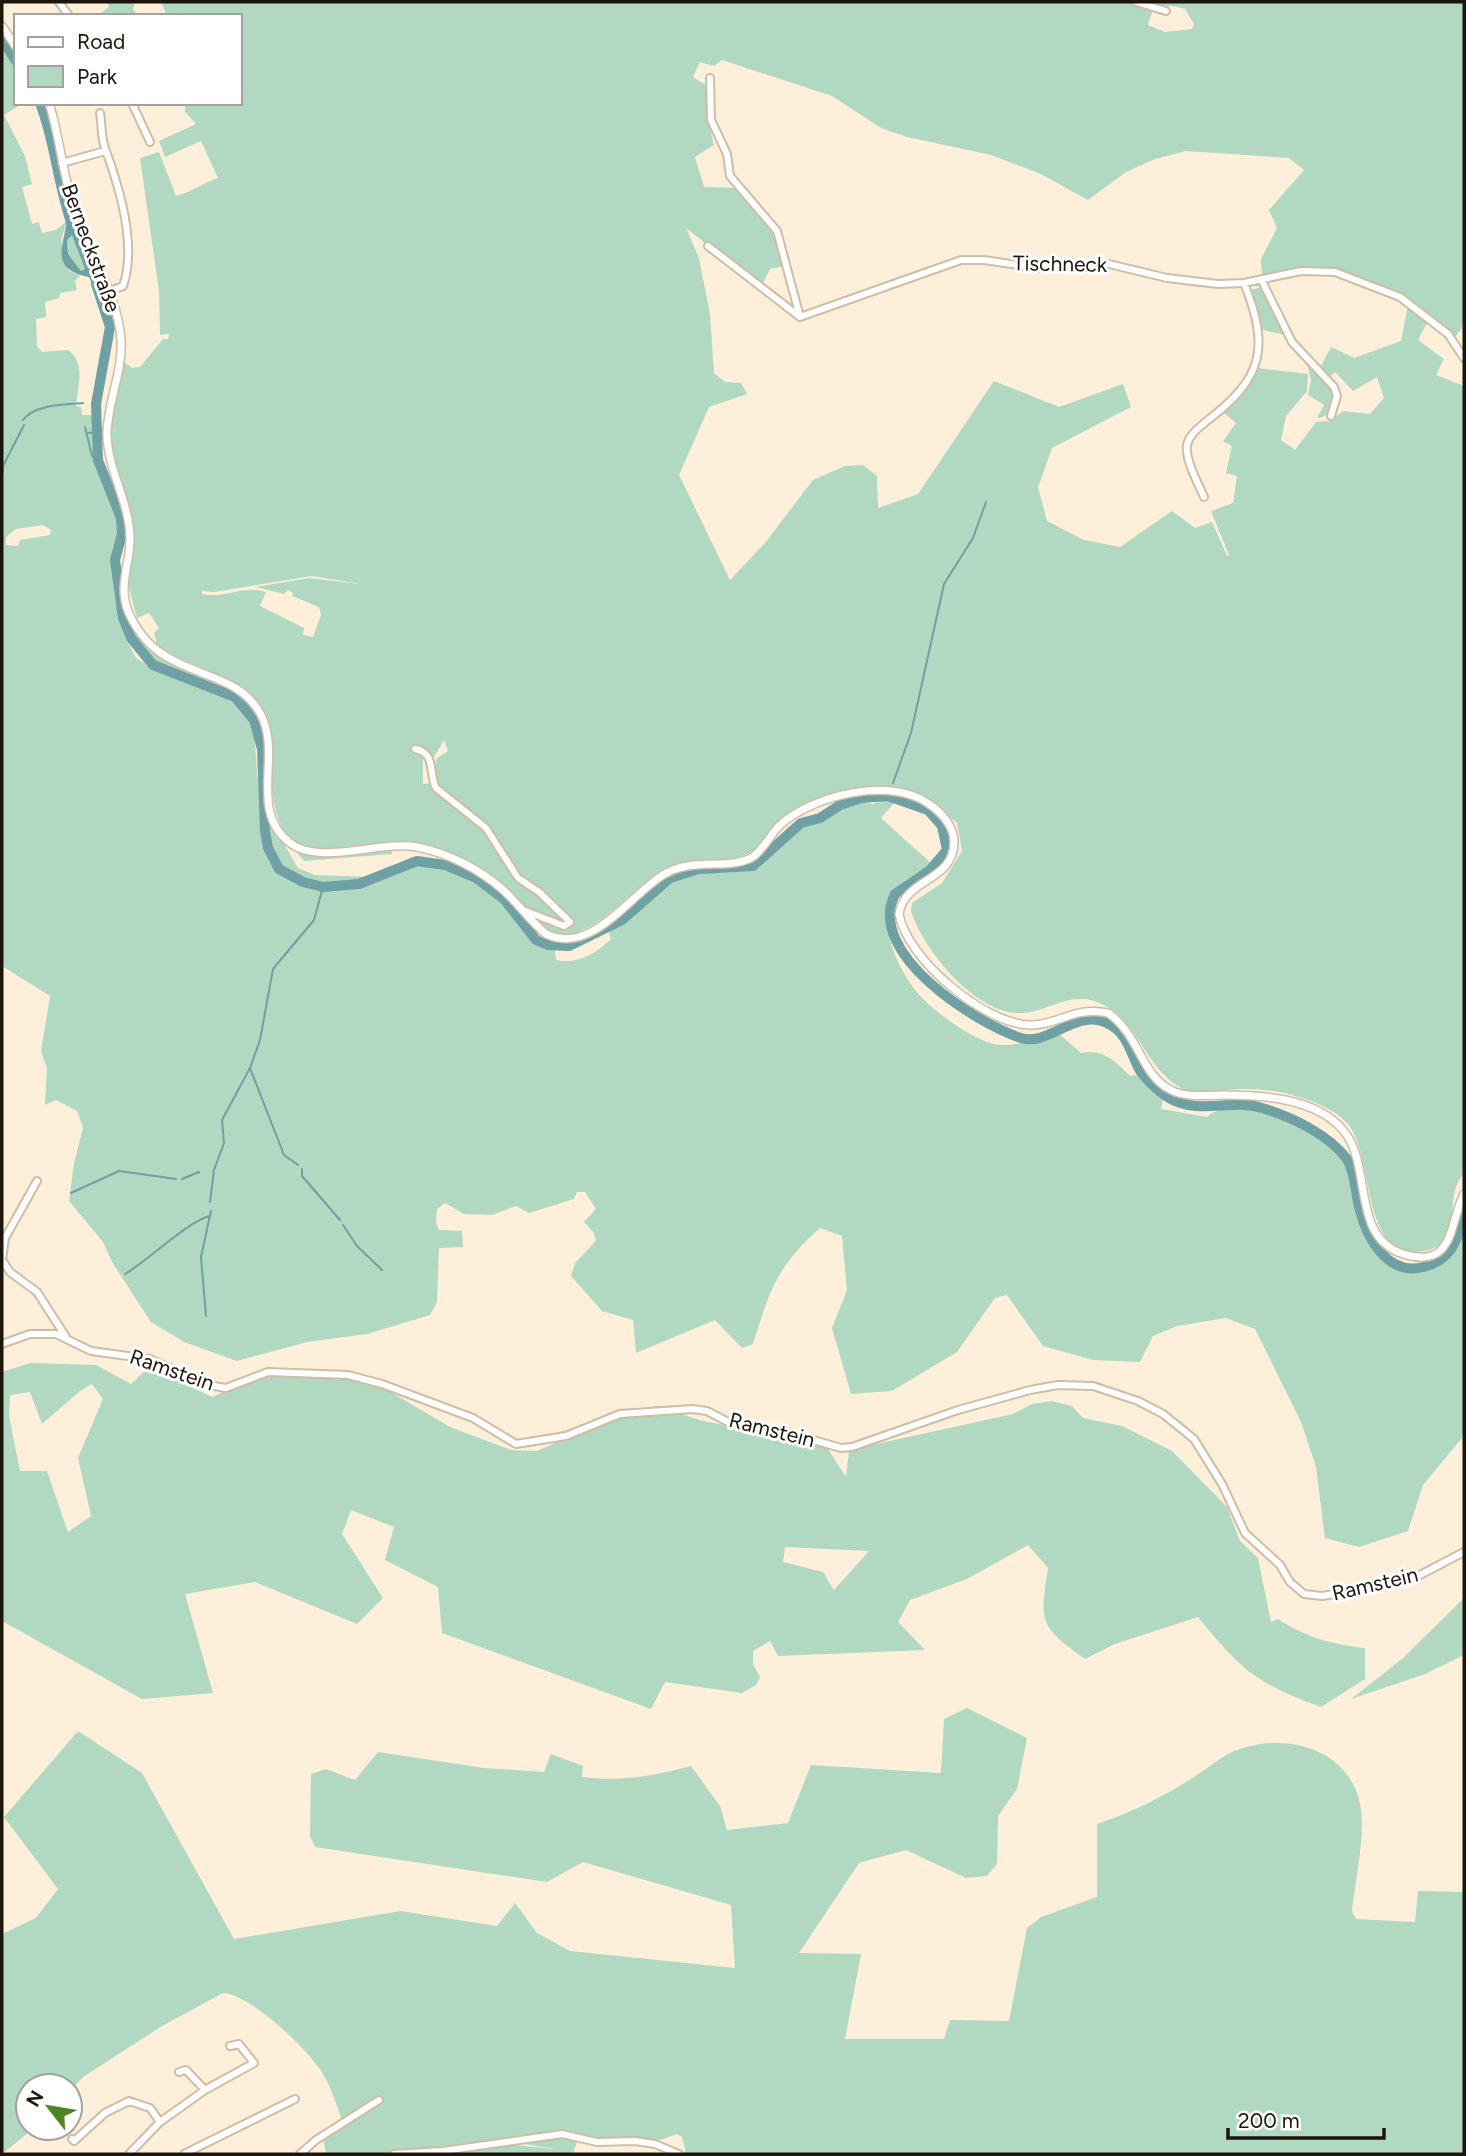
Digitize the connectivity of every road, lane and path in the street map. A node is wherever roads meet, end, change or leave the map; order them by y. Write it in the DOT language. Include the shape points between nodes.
graph roads {
  1 [pos="1136,2"];
  2 [pos="1166,11"];
  3 [pos="2,26"];
  4 [pos="14,44"];
  5 [pos="710,78"];
  6 [pos="49,105"];
  7 [pos="133,105"];
  8 [pos="100,113"];
  9 [pos="150,142"];
  10 [pos="105,151"];
  11 [pos="62,163"];
  12 [pos="708,246"];
  13 [pos="1261,279"];
  14 [pos="1244,284"];
  15 [pos="108,292"];
  16 [pos="800,317"];
  17 [pos="1464,358"];
  18 [pos="1331,416"];
  19 [pos="1204,497"];
  20 [pos="415,750"];
  21 [pos="523,910"];
  22 [pos="37,1181"];
  23 [pos="1464,1194"];
  24 [pos="55,1318"];
  25 [pos="45,1332"];
  26 [pos="66,1337"];
  27 [pos="2,1344"];
  28 [pos="1464,1552"];
  29 [pos="230,2046"];
  30 [pos="179,2072"];
  31 [pos="205,2090"];
  32 [pos="295,2099"];
  33 [pos="379,2100"];
  34 [pos="160,2122"];
  35 [pos="84,2132"];
  36 [pos="129,2154"];
  37 [pos="184,2154"];
  38 [pos="300,2154"];
  39 [pos="394,2154"];
  40 [pos="679,2154"];
  1 -- 2 [label="street"];
  3 -- 4 [label="main road"];
  5 -- 16 [label="street" via="711,120 727,154 730,176 778,231"];
  6 -- 11 [label="main road, Berneckstraße"];
  7 -- 9 [label="street"];
  8 -- 10 [label="street"];
  10 -- 11 [label="street"];
  10 -- 15 [label="street" via="128,246 123,286"];
  11 -- 15 [label="main road, Berneckstraße" via="73,207"];
  12 -- 16 [label="street"];
  13 -- 14 [label="street, Tischneck"];
  13 -- 17 [label="street, Tischneck" via="1318,270 1377,285 1435,323"];
  13 -- 18 [label="street" via="1299,352 1334,387 1337,396"];
  14 -- 16 [label="street, Tischneck" via="1190,282 1109,264 1038,268 972,259"];
  14 -- 19 [label="street" via="1258,322 1255,367 1237,396 1187,443"];
  15 -- 21 [label="main road, Berneckstraße" via="119,326 121,352 107,434 109,459 130,537 122,589 139,633 156,652 230,687 255,706 267,729 267,797 272,817 293,846 316,852 417,847 467,865"];
  20 -- 21 [label="street" via="424,751 431,761 436,788 486,828 510,869 570,922 564,926"];
  21 -- 23 [label="main road, Berneckstraße" via="556,938 581,934 618,915 672,870 749,859 780,825 802,812 866,790 903,792 937,809 954,835 948,865 907,894 899,914 921,956 959,992 994,1015 1022,1024 1079,1011 1108,1013 1135,1040 1152,1075 1169,1090 1196,1096 1275,1098 1323,1114 1345,1132 1356,1151 1374,1228 1382,1240 1404,1254 1425,1257 1443,1248 1454,1231"];
  22 -- 24 [label="street" via="5,1238 2,1260 37,1292"];
  24 -- 25 [label="street"];
  24 -- 26 [label="street"];
  25 -- 26 [label="street, Ramstein"];
  25 -- 27 [label="street, Ramstein"];
  26 -- 28 [label="street, Ramstein" via="91,1351 150,1359 208,1385 226,1388 268,1373 348,1375 473,1418 524,1445 566,1436 620,1414 692,1409 707,1410 732,1424 852,1447 1030,1390 1093,1386 1163,1414 1194,1439 1245,1533 1304,1594 1341,1593 1418,1576"];
  29 -- 31 [label="street" via="239,2044 254,2063"];
  30 -- 31 [label="street" via="186,2070"];
  31 -- 34 [label="street"];
  32 -- 37 [label="street"];
  33 -- 38 [label="street"];
  34 -- 35 [label="street" via="150,2108 129,2101 105,2113"];
  34 -- 36 [label="street"];
  39 -- 40 [label="street" via="562,2134 597,2142 656,2144"];
}
